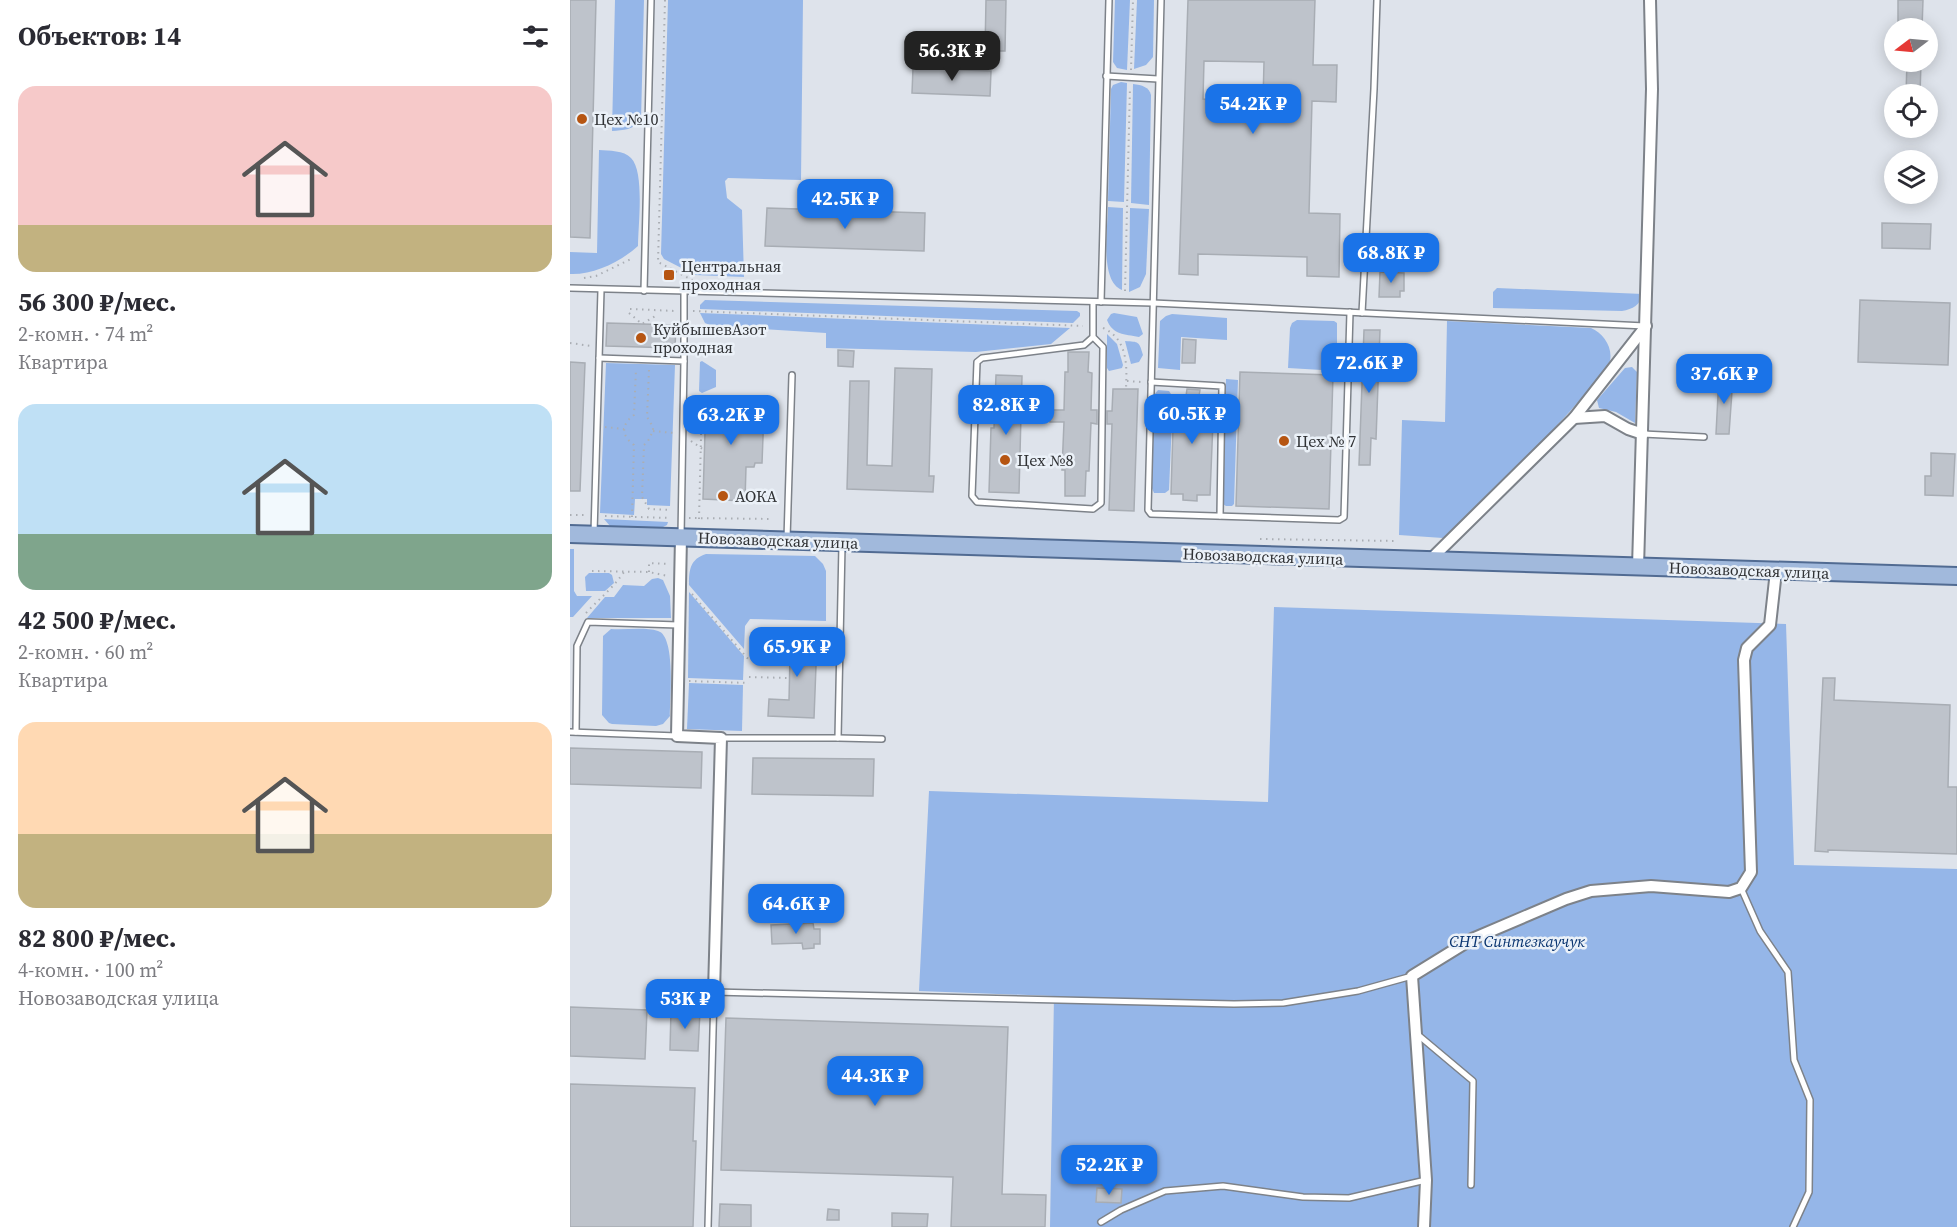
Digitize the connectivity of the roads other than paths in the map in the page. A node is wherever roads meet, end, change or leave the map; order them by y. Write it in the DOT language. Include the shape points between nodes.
graph roads {
  1 [pos="651,0"];
  2 [pos="1109,0"];
  3 [pos="1161,0"];
  4 [pos="1377,0"];
  5 [pos="1650,0"];
  6 [pos="1106,76"];
  7 [pos="1158,79"];
  8 [pos="570,288"];
  9 [pos="601,290"];
  10 [pos="644,291"];
  11 [pos="684,292"];
  12 [pos="1093,302"];
  13 [pos="1101,302"];
  14 [pos="1153,303"];
  15 [pos="1350,312"];
  16 [pos="1362,313"];
  17 [pos="1646,326"];
  18 [pos="1093,337"];
  19 [pos="599,358"];
  20 [pos="684,361"];
  21 [pos="792,375"];
  22 [pos="1151,382"];
  23 [pos="1574,418"];
  24 [pos="1643,434"];
  25 [pos="1704,437"];
  26 [pos="1220,516"];
  27 [pos="570,534"];
  28 [pos="594,535"];
  29 [pos="681,537"];
  30 [pos="787,541"];
  31 [pos="842,542"];
  32 [pos="1428,561"];
  33 [pos="1638,567"];
  34 [pos="1776,571"];
  35 [pos="1957,576"];
  36 [pos="678,625"];
  37 [pos="573,732"];
  38 [pos="676,736"];
  39 [pos="721,738"];
  40 [pos="838,738"];
  41 [pos="882,739"];
  42 [pos="1741,888"];
  43 [pos="1412,976"];
  44 [pos="714,992"];
  45 [pos="1416,1033"];
  46 [pos="1426,1180"];
  47 [pos="1471,1185"];
  48 [pos="1101,1222"];
  49 [pos="708,1227"];
  50 [pos="1424,1227"];
  51 [pos="1793,1227"];
  1 -- 10 [label="lane"];
  2 -- 6 [label="lane"];
  3 -- 7 [label="lane"];
  4 -- 16 [label="lane"];
  5 -- 17 [label="street" via="1652,89"];
  6 -- 7 [label="lane"];
  6 -- 13 [label="lane"];
  7 -- 14 [label="lane"];
  8 -- 9 [label="lane"];
  9 -- 10 [label="lane"];
  9 -- 19 [label="lane"];
  10 -- 11 [label="lane"];
  11 -- 12 [label="lane"];
  11 -- 20 [label="lane"];
  12 -- 13 [label="lane"];
  12 -- 18 [label="lane"];
  13 -- 14 [label="lane"];
  14 -- 15 [label="lane"];
  14 -- 22 [label="lane"];
  15 -- 16 [label="lane"];
  15 -- 26 [label="lane" via="1344,517 1339,520"];
  16 -- 17 [label="lane"];
  17 -- 23 [label="street"];
  17 -- 24 [label="street"];
  18 -- 18 [label="lane" via="1084,345 982,358 977,362 972,495 977,502 1093,509 1101,503 1103,347"];
  19 -- 20 [label="lane"];
  19 -- 28 [label="lane"];
  20 -- 29 [label="lane"];
  21 -- 30 [label="lane"];
  22 -- 26 [label="lane" via="1222,386"];
  22 -- 26 [label="lane" via="1148,510 1151,514"];
  23 -- 24 [label="street" via="1605,416"];
  23 -- 32 [label="street"];
  24 -- 25 [label="lane"];
  24 -- 33 [label="street"];
  27 -- 28 [label="main road, Новозаводская улица"];
  28 -- 29 [label="main road, Новозаводская улица"];
  29 -- 30 [label="main road, Новозаводская улица"];
  29 -- 36 [label="street"];
  30 -- 31 [label="main road, Новозаводская улица"];
  31 -- 32 [label="main road, Новозаводская улица"];
  31 -- 40 [label="lane"];
  32 -- 33 [label="main road, Новозаводская улица"];
  33 -- 34 [label="main road, Новозаводская улица"];
  34 -- 35 [label="main road, Новозаводская улица"];
  34 -- 42 [label="street" via="1770,625 1747,648 1744,660 1751,872"];
  36 -- 37 [label="lane" via="588,622 577,646"];
  36 -- 38 [label="street"];
  37 -- 38 [label="lane"];
  38 -- 39 [label="street"];
  39 -- 40 [label="lane"];
  39 -- 44 [label="street"];
  40 -- 41 [label="lane"];
  42 -- 43 [label="street" via="1728,892 1651,886 1591,891 1472,939"];
  42 -- 51 [label="lane" via="1760,931 1788,972 1794,1060 1810,1100 1809,1192"];
  43 -- 44 [label="lane" via="1358,991 1273,1003"];
  43 -- 45 [label="street"];
  44 -- 49 [label="lane"];
  45 -- 46 [label="street"];
  45 -- 47 [label="lane" via="1473,1081"];
  46 -- 48 [label="lane" via="1349,1198 1303,1197 1223,1186 1165,1191"];
  46 -- 50 [label="street"];
}
